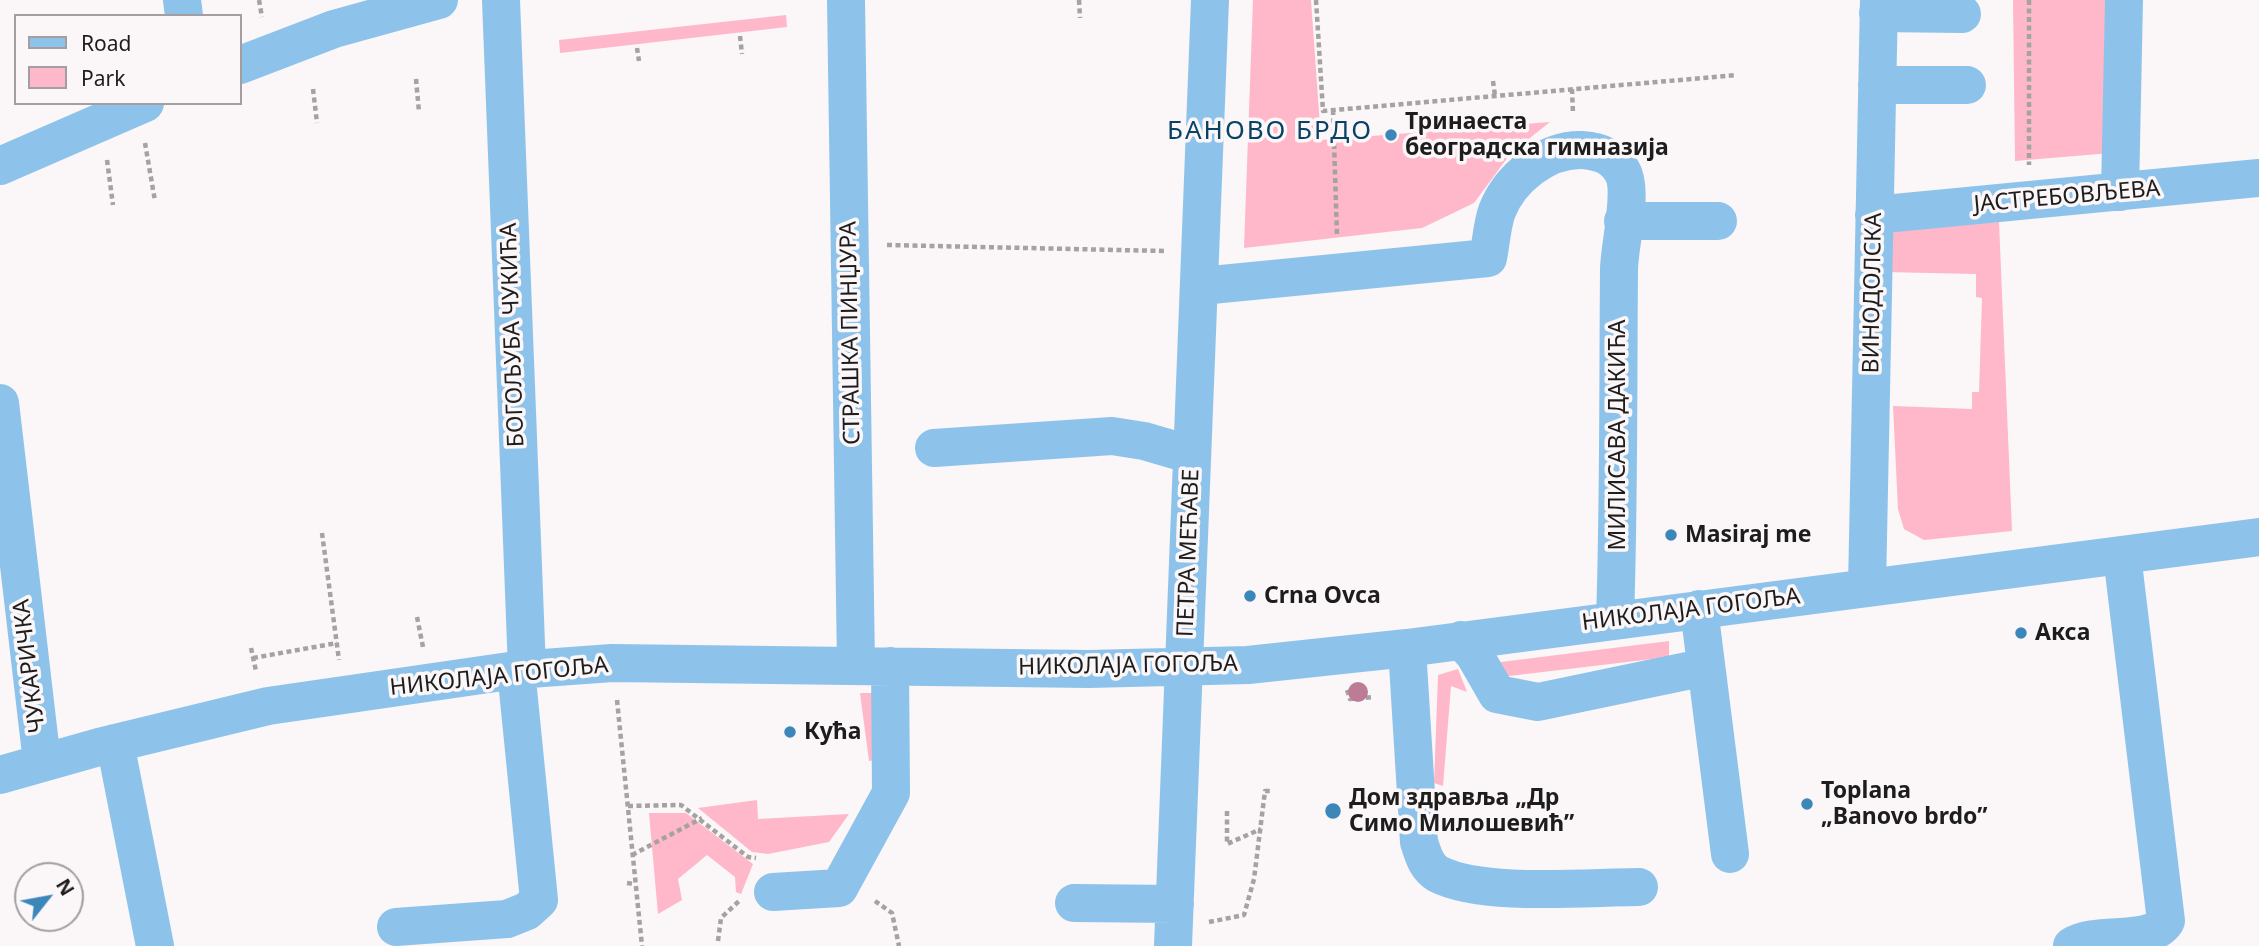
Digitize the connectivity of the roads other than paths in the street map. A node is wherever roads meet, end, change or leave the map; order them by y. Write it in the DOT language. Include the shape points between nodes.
graph roads {
  1 [pos="439,0"];
  2 [pos="502,0"];
  3 [pos="846,0"];
  4 [pos="1210,0"];
  5 [pos="2124,0"];
  6 [pos="1878,6"];
  7 [pos="1962,14"];
  8 [pos="242,64"];
  9 [pos="1877,85"];
  10 [pos="1967,85"];
  11 [pos="145,121"];
  12 [pos="0,166"];
  13 [pos="2259,178"];
  14 [pos="2120,192"];
  15 [pos="1874,215"];
  16 [pos="1718,221"];
  17 [pos="1621,236"];
  18 [pos="1200,286"];
  19 [pos="0,403"];
  20 [pos="934,448"];
  21 [pos="1192,455"];
  22 [pos="2259,537"];
  23 [pos="2122,555"];
  24 [pos="1867,587"];
  25 [pos="1699,609"];
  26 [pos="1615,620"];
  27 [pos="1461,640"];
  28 [pos="1407,648"];
  29 [pos="873,666"];
  30 [pos="1185,667"];
  31 [pos="1706,667"];
  32 [pos="522,670"];
  33 [pos="115,743"];
  34 [pos="42,762"];
  35 [pos="0,775"];
  36 [pos="1730,854"];
  37 [pos="1639,887"];
  38 [pos="780,892"];
  39 [pos="1074,903"];
  40 [pos="1183,925"];
  41 [pos="396,928"];
  42 [pos="155,946"];
  43 [pos="2072,946"];
  1 -- 8 [label="street" via="334,29"];
  2 -- 32 [label="street, БОГОЉУБА ЧУКИЋА"];
  3 -- 29 [label="street, СТРАШКА ПИНЏУРА" via="849,244"];
  4 -- 18 [label="street, ПЕТРА МЕЋАВЕ"];
  5 -- 14 [label="street"];
  6 -- 7 [label="street"];
  6 -- 9 [label="street, ВИНОДОЛСКА"];
  9 -- 10 [label="street"];
  9 -- 15 [label="street, ВИНОДОЛСКА"];
  11 -- 12 [label="street"];
  13 -- 14 [label="street, ЈАСТРЕБОВЉЕВА"];
  14 -- 15 [label="street, ЈАСТРЕБОВЉЕВА"];
  15 -- 24 [label="street, ВИНОДОЛСКА"];
  16 -- 17 [label="street"];
  17 -- 18 [label="street, МИЛИСАВА ДАКИЋА" via="1624,173 1613,159 1594,151 1571,150 1548,156 1524,173 1497,211 1488,258"];
  17 -- 26 [label="street, МИЛИСАВА ДАКИЋА"];
  18 -- 21 [label="street, ПЕТРА МЕЋАВЕ"];
  19 -- 34 [label="street, ЧУКАРИЧКА"];
  20 -- 21 [label="street" via="1112,436"];
  21 -- 30 [label="street, ПЕТРА МЕЋАВЕ"];
  22 -- 23 [label="street, НИКОЛАЈА ГОГОЉА"];
  23 -- 24 [label="street, НИКОЛАЈА ГОГОЉА"];
  23 -- 43 [label="street" via="2166,921 2150,936 2086,940"];
  24 -- 25 [label="street, НИКОЛАЈА ГОГОЉА"];
  25 -- 26 [label="street, НИКОЛАЈА ГОГОЉА"];
  25 -- 31 [label="street"];
  26 -- 27 [label="street, НИКОЛАЈА ГОГОЉА"];
  27 -- 28 [label="street, НИКОЛАЈА ГОГОЉА"];
  27 -- 31 [label="street" via="1497,694 1538,702"];
  28 -- 30 [label="street, НИКОЛАЈА ГОГОЉА"];
  28 -- 37 [label="street" via="1419,842 1425,861 1437,873 1503,887"];
  29 -- 30 [label="street, НИКОЛАЈА ГОГОЉА"];
  29 -- 32 [label="street, НИКОЛАЈА ГОГОЉА" via="612,663"];
  29 -- 38 [label="street, СТРАШКА ПИНЏУРА" via="893,759 891,793 839,888"];
  30 -- 40 [label="street, ПЕТРА МЕЋАВЕ"];
  31 -- 36 [label="street"];
  32 -- 33 [label="street, НИКОЛАЈА ГОГОЉА" via="268,706"];
  32 -- 41 [label="street, БОГОЉУБА ЧУКИЋА" via="538,900 527,911 506,919"];
  33 -- 34 [label="street, НИКОЛАЈА ГОГОЉА"];
  33 -- 42 [label="street"];
  34 -- 35 [label="street, НИКОЛАЈА ГОГОЉА"];
  39 -- 40 [label="street"];
}
